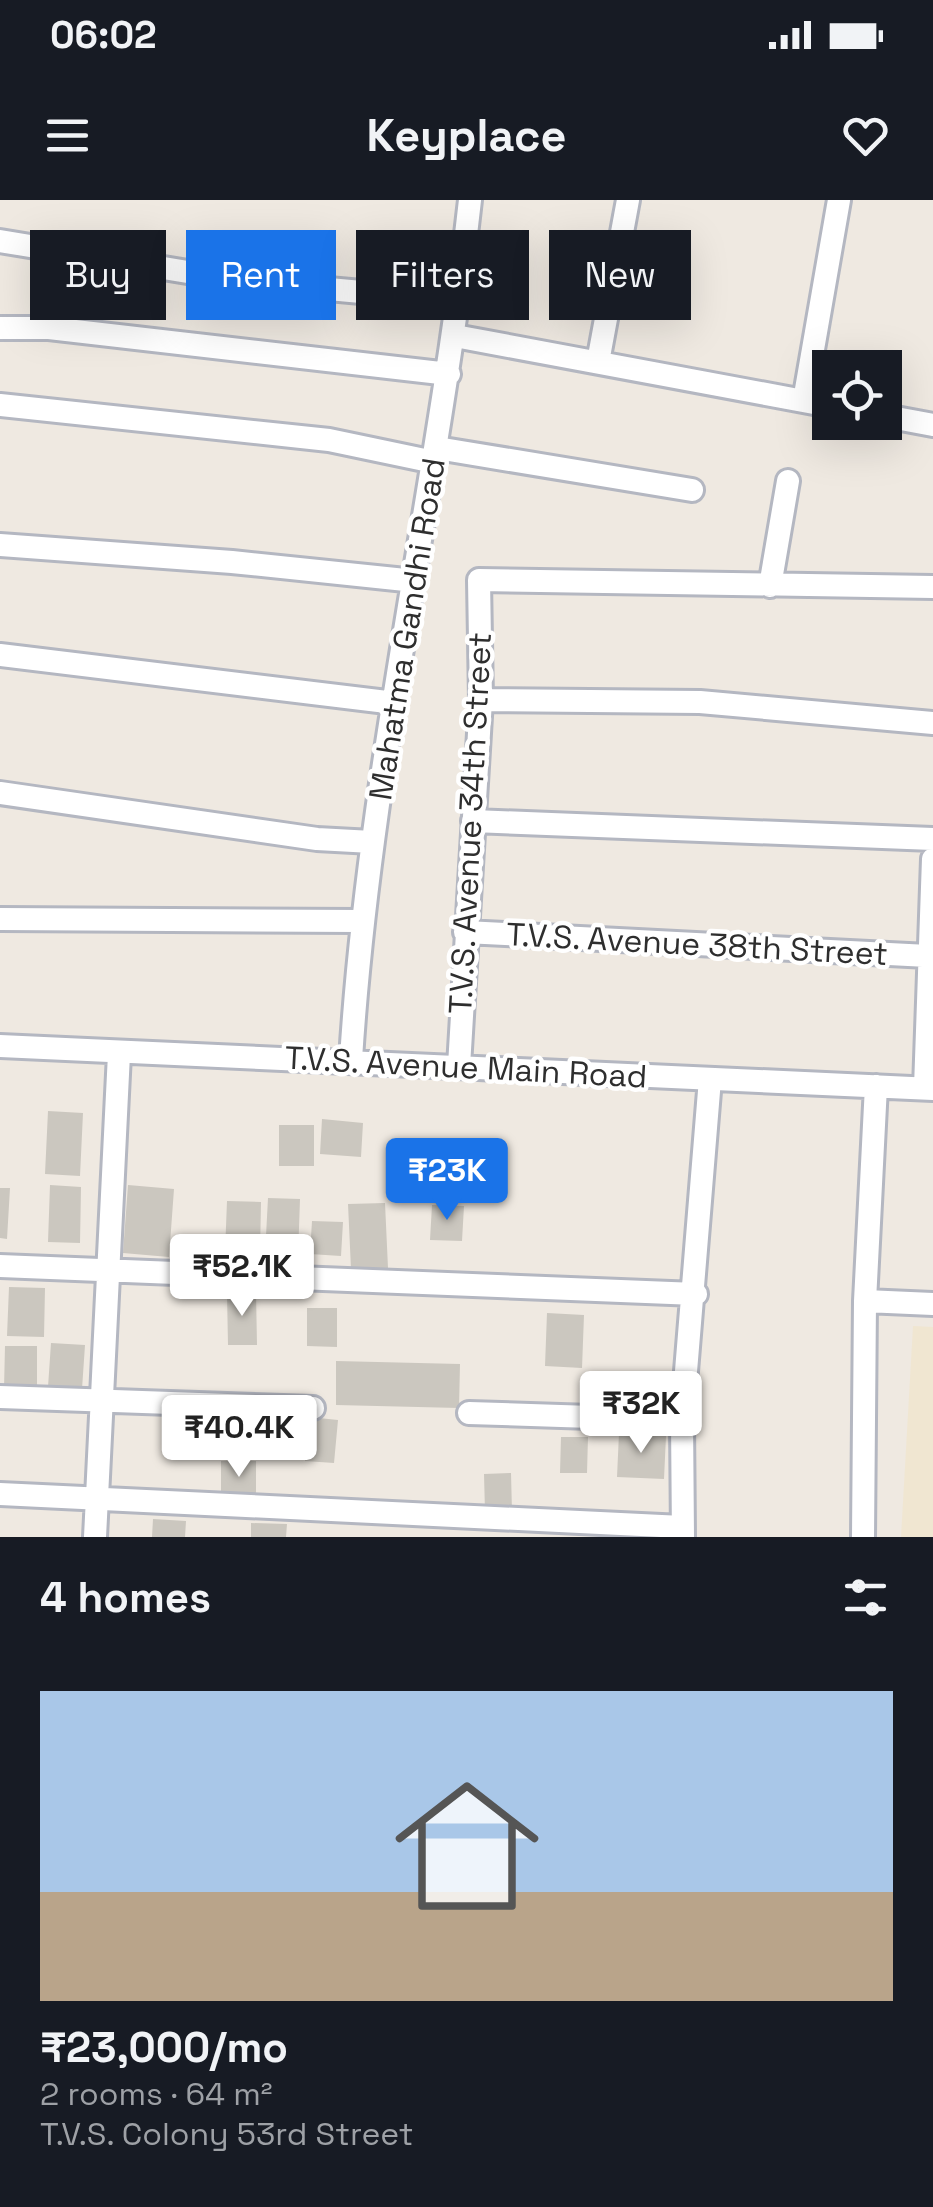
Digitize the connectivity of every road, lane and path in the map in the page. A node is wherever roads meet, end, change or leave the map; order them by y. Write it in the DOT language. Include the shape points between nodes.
graph roads {
  1 [pos="470,200"];
  2 [pos="628,200"];
  3 [pos="840,200"];
  4 [pos="467,230"];
  5 [pos="0,241"];
  6 [pos="356,291"];
  7 [pos="457,320"];
  8 [pos="0,328"];
  9 [pos="455,336"];
  10 [pos="598,362"];
  11 [pos="449,374"];
  12 [pos="804,401"];
  13 [pos="812,403"];
  14 [pos="0,405"];
  15 [pos="902,419"];
  16 [pos="933,425"];
  17 [pos="436,455"];
  18 [pos="788,482"];
  19 [pos="692,490"];
  20 [pos="0,545"];
  21 [pos="415,582"];
  22 [pos="770,586"];
  23 [pos="933,587"];
  24 [pos="0,655"];
  25 [pos="480,700"];
  26 [pos="395,703"];
  27 [pos="933,723"];
  28 [pos="0,793"];
  29 [pos="473,821"];
  30 [pos="933,839"];
  31 [pos="372,842"];
  32 [pos="933,859"];
  33 [pos="0,918"];
  34 [pos="360,921"];
  35 [pos="465,932"];
  36 [pos="928,956"];
  37 [pos="0,1046"];
  38 [pos="120,1054"];
  39 [pos="351,1059"];
  40 [pos="458,1066"];
  41 [pos="710,1079"];
  42 [pos="876,1086"];
  43 [pos="929,1088"];
  44 [pos="0,1266"];
  45 [pos="107,1272"];
  46 [pos="696,1294"];
  47 [pos="865,1301"];
  48 [pos="933,1304"];
  49 [pos="0,1397"];
  50 [pos="100,1400"];
  51 [pos="313,1408"];
  52 [pos="469,1413"];
  53 [pos="682,1420"];
  54 [pos="0,1494"];
  55 [pos="98,1496"];
  56 [pos="682,1532"];
  57 [pos="95,1537"];
  58 [pos="864,1537"];
  1 -- 4 [label="street, Mahatma Gandhi Road"];
  2 -- 10 [label="street"];
  3 -- 12 [label="street"];
  5 -- 6 [label="street"];
  7 -- 9 [label="street, Mahatma Gandhi Road"];
  8 -- 11 [label="street"];
  9 -- 10 [label="street"];
  9 -- 11 [label="street, Mahatma Gandhi Road"];
  10 -- 12 [label="street"];
  11 -- 17 [label="street, Mahatma Gandhi Road"];
  12 -- 13 [label="street"];
  14 -- 17 [label="street"];
  15 -- 16 [label="street"];
  17 -- 19 [label="street"];
  17 -- 21 [label="street, Mahatma Gandhi Road"];
  18 -- 22 [label="street"];
  20 -- 21 [label="street"];
  21 -- 26 [label="street, Mahatma Gandhi Road"];
  22 -- 23 [label="street"];
  22 -- 25 [label="street, T.V.S. Avenue 34th Street" via="480,580"];
  24 -- 26 [label="street"];
  25 -- 27 [label="street" via="700,702"];
  25 -- 29 [label="street, T.V.S. Avenue 34th Street"];
  26 -- 31 [label="street, Mahatma Gandhi Road"];
  28 -- 31 [label="street"];
  29 -- 30 [label="street"];
  29 -- 35 [label="street, T.V.S. Avenue 34th Street"];
  31 -- 34 [label="street, Mahatma Gandhi Road"];
  32 -- 36 [label="street"];
  33 -- 34 [label="street"];
  34 -- 39 [label="street, Mahatma Gandhi Road"];
  35 -- 36 [label="street, T.V.S. Avenue 38th Street"];
  35 -- 40 [label="street, T.V.S. Avenue 34th Street"];
  36 -- 43 [label="street"];
  37 -- 38 [label="street, T.V.S. Avenue Main Road"];
  38 -- 39 [label="street, T.V.S. Avenue Main Road"];
  38 -- 45 [label="street"];
  39 -- 40 [label="street, T.V.S. Avenue Main Road"];
  40 -- 41 [label="street, T.V.S. Avenue Main Road"];
  41 -- 42 [label="street, T.V.S. Avenue Main Road"];
  41 -- 46 [label="street"];
  42 -- 43 [label="street, T.V.S. Avenue Main Road"];
  42 -- 47 [label="street"];
  44 -- 45 [label="street"];
  45 -- 46 [label="street"];
  45 -- 50 [label="street"];
  46 -- 53 [label="street"];
  47 -- 48 [label="street"];
  47 -- 58 [label="street"];
  49 -- 50 [label="street"];
  50 -- 51 [label="street"];
  50 -- 55 [label="street"];
  52 -- 53 [label="street"];
  53 -- 56 [label="street"];
  54 -- 55 [label="street"];
  55 -- 56 [label="street"];
  55 -- 57 [label="street"];
}
